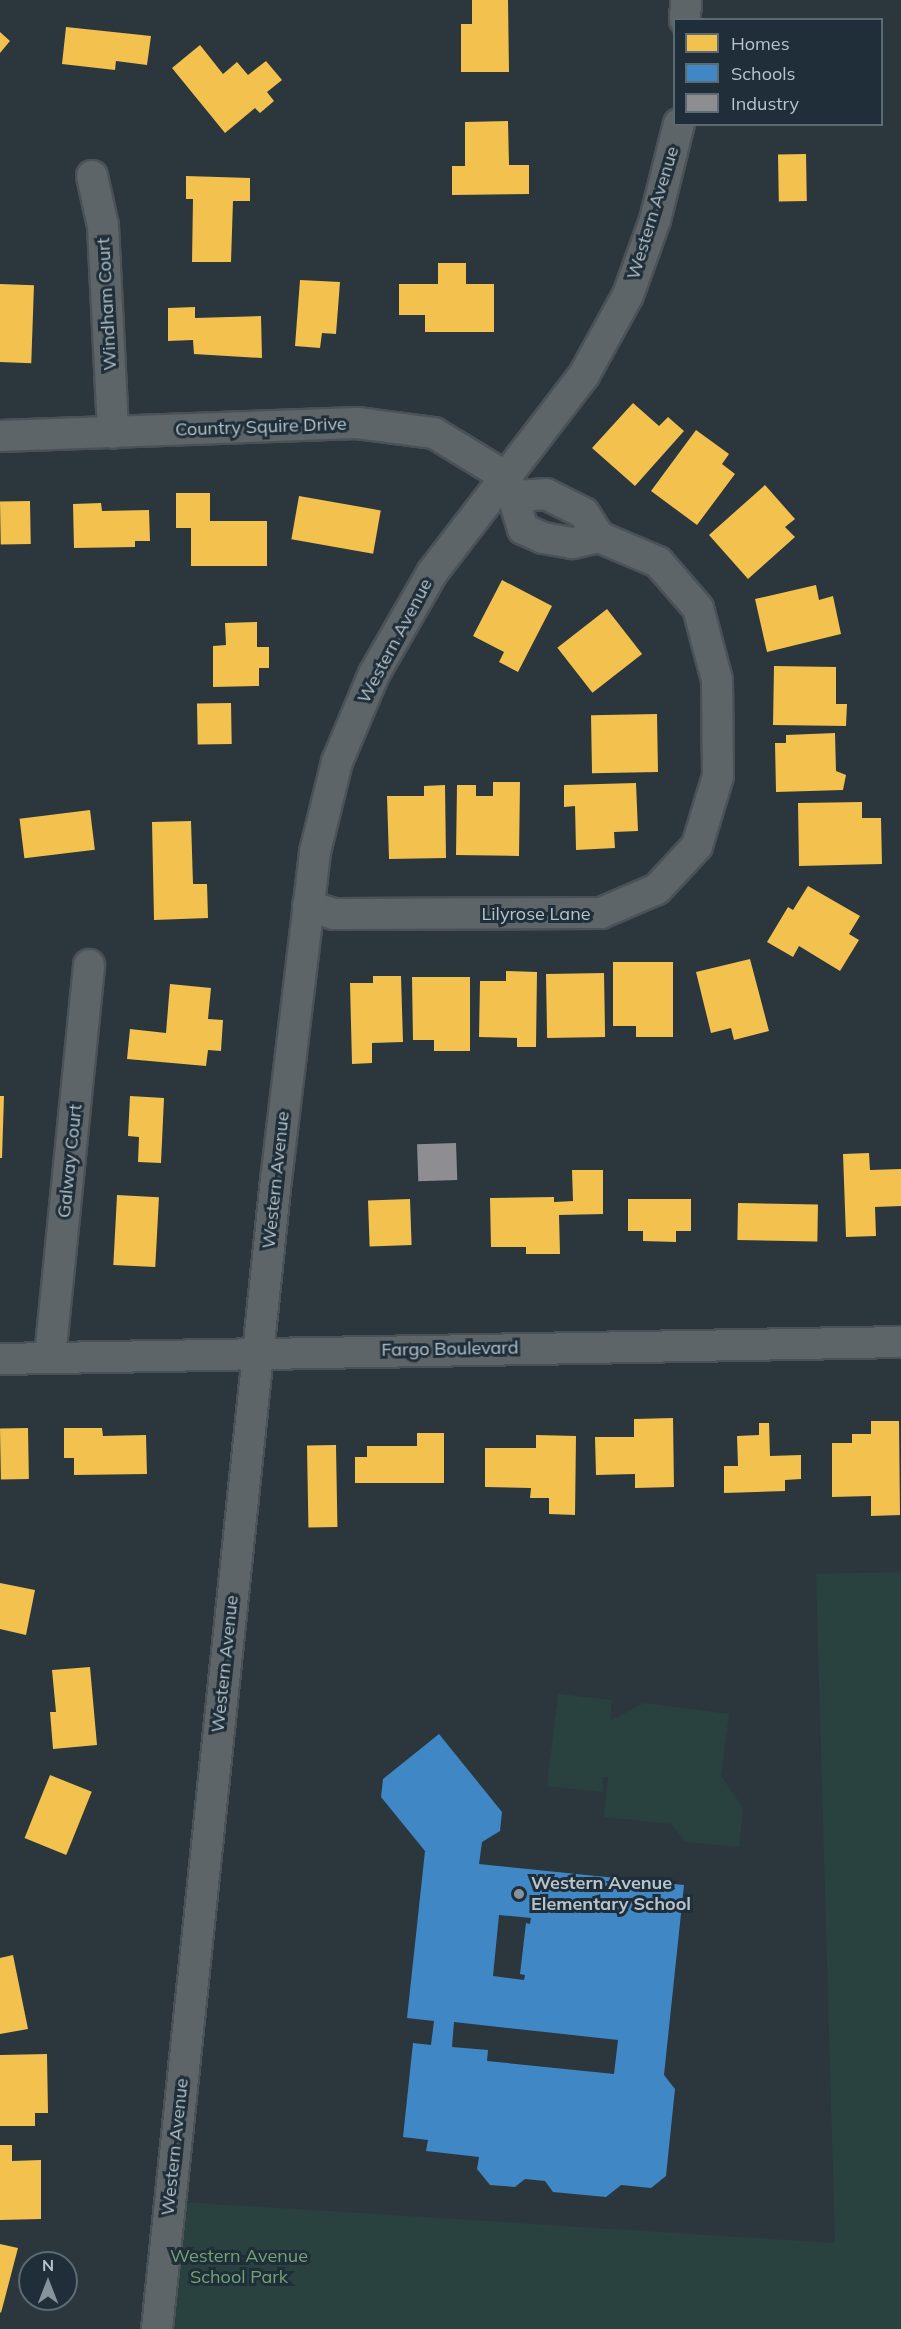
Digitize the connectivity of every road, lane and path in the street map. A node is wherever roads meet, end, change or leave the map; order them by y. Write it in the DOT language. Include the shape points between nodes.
graph roads {
  1 [pos="686,0"];
  2 [pos="685,18"];
  3 [pos="678,126"];
  4 [pos="92,176"];
  5 [pos="113,433"];
  6 [pos="0,436"];
  7 [pos="508,478"];
  8 [pos="599,537"];
  9 [pos="308,906"];
  10 [pos="89,965"];
  11 [pos="901,1342"];
  12 [pos="258,1353"];
  13 [pos="50,1357"];
  14 [pos="0,1359"];
  15 [pos="157,2329"];
  1 -- 2 [label="street"];
  3 -- 7 [label="street, Western Avenue" via="655,220 628,295 584,375"];
  4 -- 5 [label="street, Windham Court" via="103,226"];
  5 -- 6 [label="street, Country Squire Drive"];
  5 -- 7 [label="street, Country Squire Drive" via="357,423 434,433"];
  7 -- 9 [label="street, Western Avenue" via="432,573 374,674 337,762 315,852"];
  8 -- 9 [label="street, Lilyrose Lane" via="658,562 698,608 717,680 718,776 697,846 657,888 601,914 334,914"];
  9 -- 12 [label="street, Western Avenue"];
  10 -- 13 [label="street, Galway Court"];
  11 -- 12 [label="street, Fargo Boulevard"];
  12 -- 13 [label="street, Fargo Boulevard"];
  12 -- 15 [label="street, Western Avenue"];
  13 -- 14 [label="street, Fargo Boulevard"];
}
